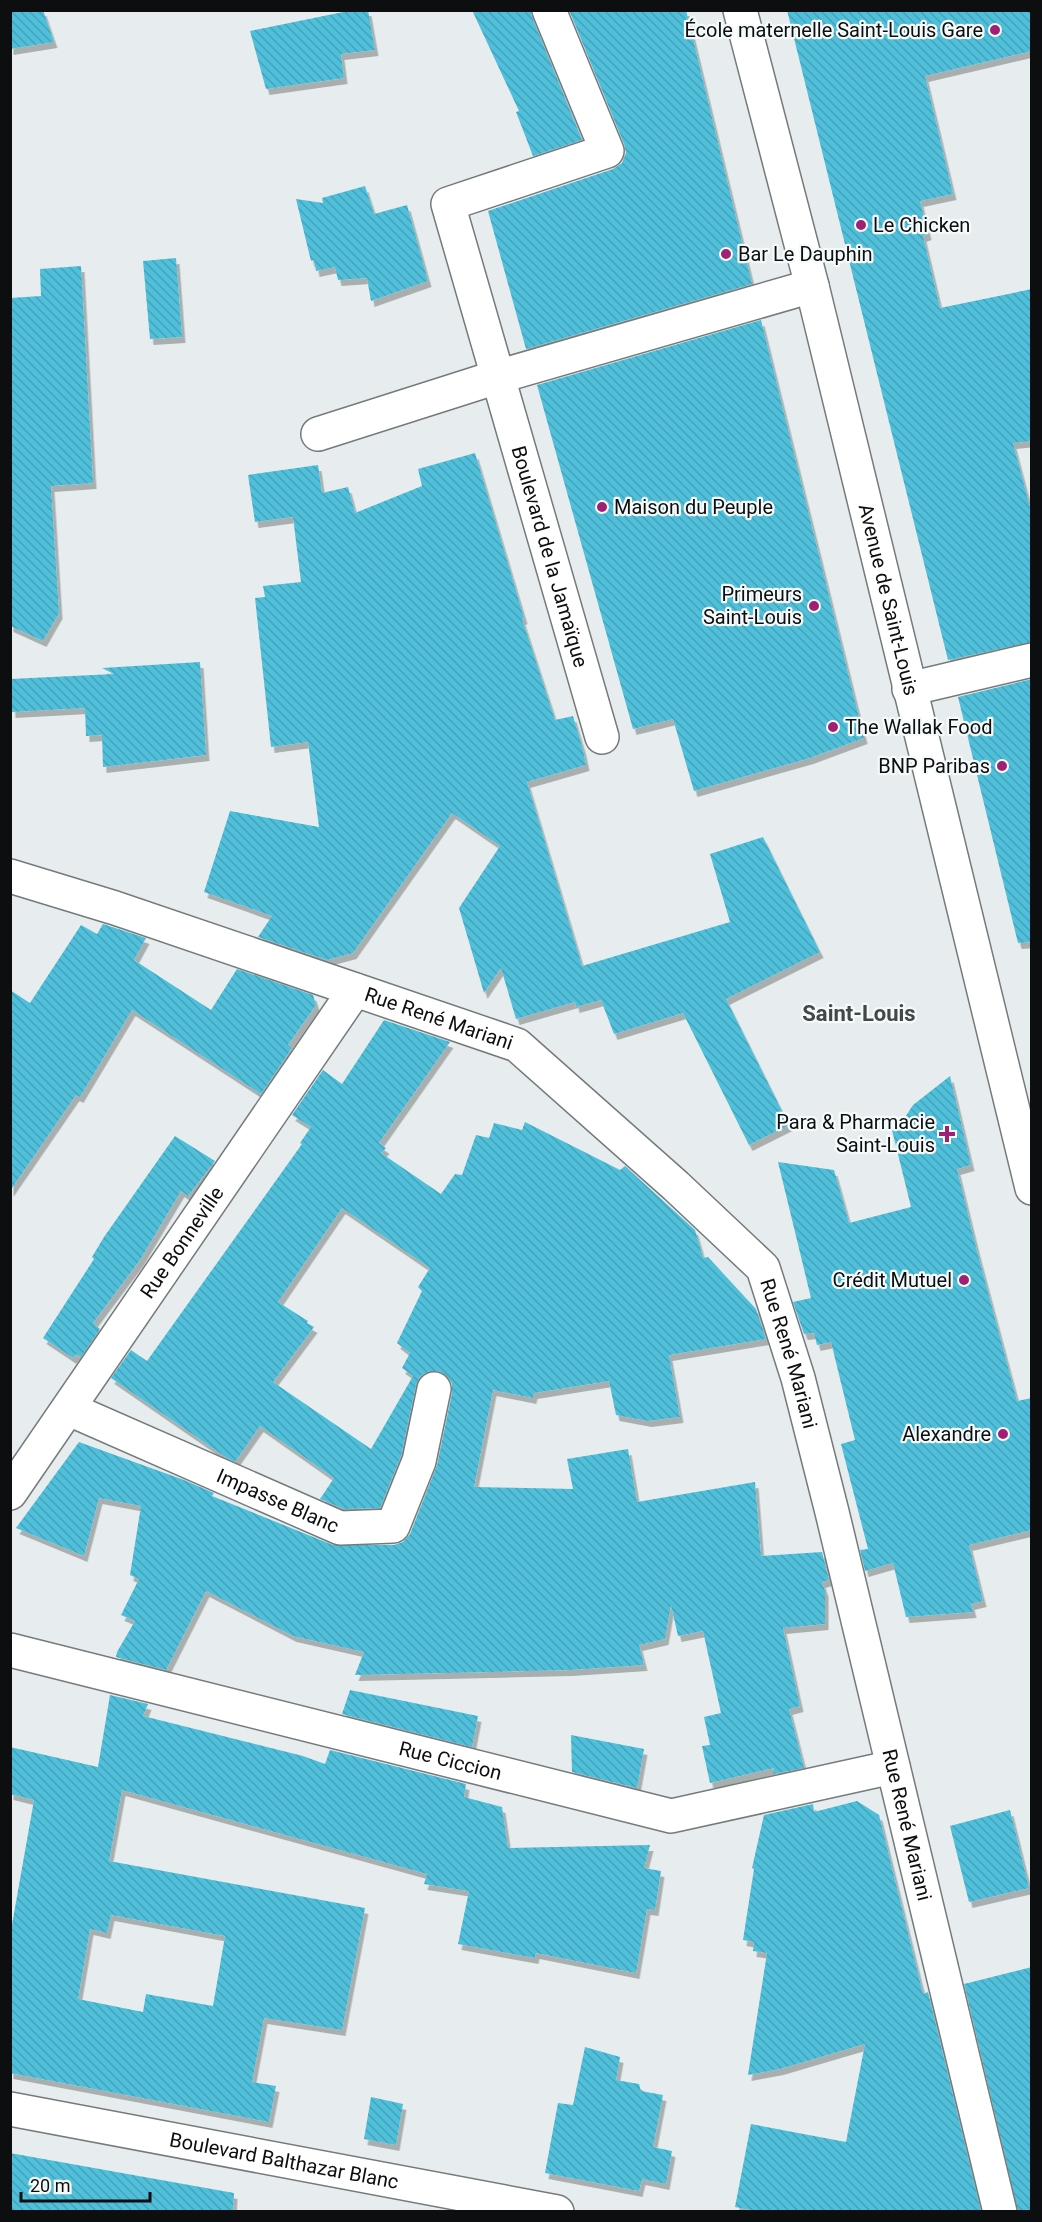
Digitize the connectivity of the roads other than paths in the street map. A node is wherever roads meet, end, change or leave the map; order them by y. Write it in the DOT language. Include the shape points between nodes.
graph roads {
  1 [pos="549,10"];
  2 [pos="740,10"];
  3 [pos="812,286"];
  4 [pos="497,377"];
  5 [pos="318,434"];
  6 [pos="1032,660"];
  7 [pos="909,689"];
  8 [pos="602,737"];
  9 [pos="10,876"];
  10 [pos="355,990"];
  11 [pos="1032,1188"];
  12 [pos="434,1389"];
  13 [pos="69,1409"];
  14 [pos="10,1493"];
  15 [pos="10,1650"];
  16 [pos="893,1767"];
  17 [pos="10,2109"];
  18 [pos="557,2211"];
  19 [pos="1000,2211"];
  1 -- 4 [label="street, Boulevard de la Jamaïque" via="607,151 448,204"];
  2 -- 3 [label="street, Avenue de Saint-Louis"];
  3 -- 4 [label="street"];
  3 -- 7 [label="street, Avenue de Saint-Louis"];
  4 -- 5 [label="street"];
  4 -- 8 [label="street, Boulevard de la Jamaïque"];
  6 -- 7 [label="street"];
  7 -- 11 [label="street, Avenue de Saint-Louis"];
  9 -- 10 [label="street, Rue René Mariani"];
  10 -- 13 [label="street, Rue Bonneville"];
  10 -- 16 [label="street, Rue René Mariani" via="517,1045 763,1268 798,1377"];
  12 -- 13 [label="street, Impasse Blanc" via="419,1461 393,1526 340,1528"];
  13 -- 14 [label="street, Rue Bonneville"];
  15 -- 16 [label="street, Rue Ciccion" via="671,1816"];
  16 -- 19 [label="street, Rue René Mariani"];
  17 -- 18 [label="street, Boulevard Balthazar Blanc"];
}
